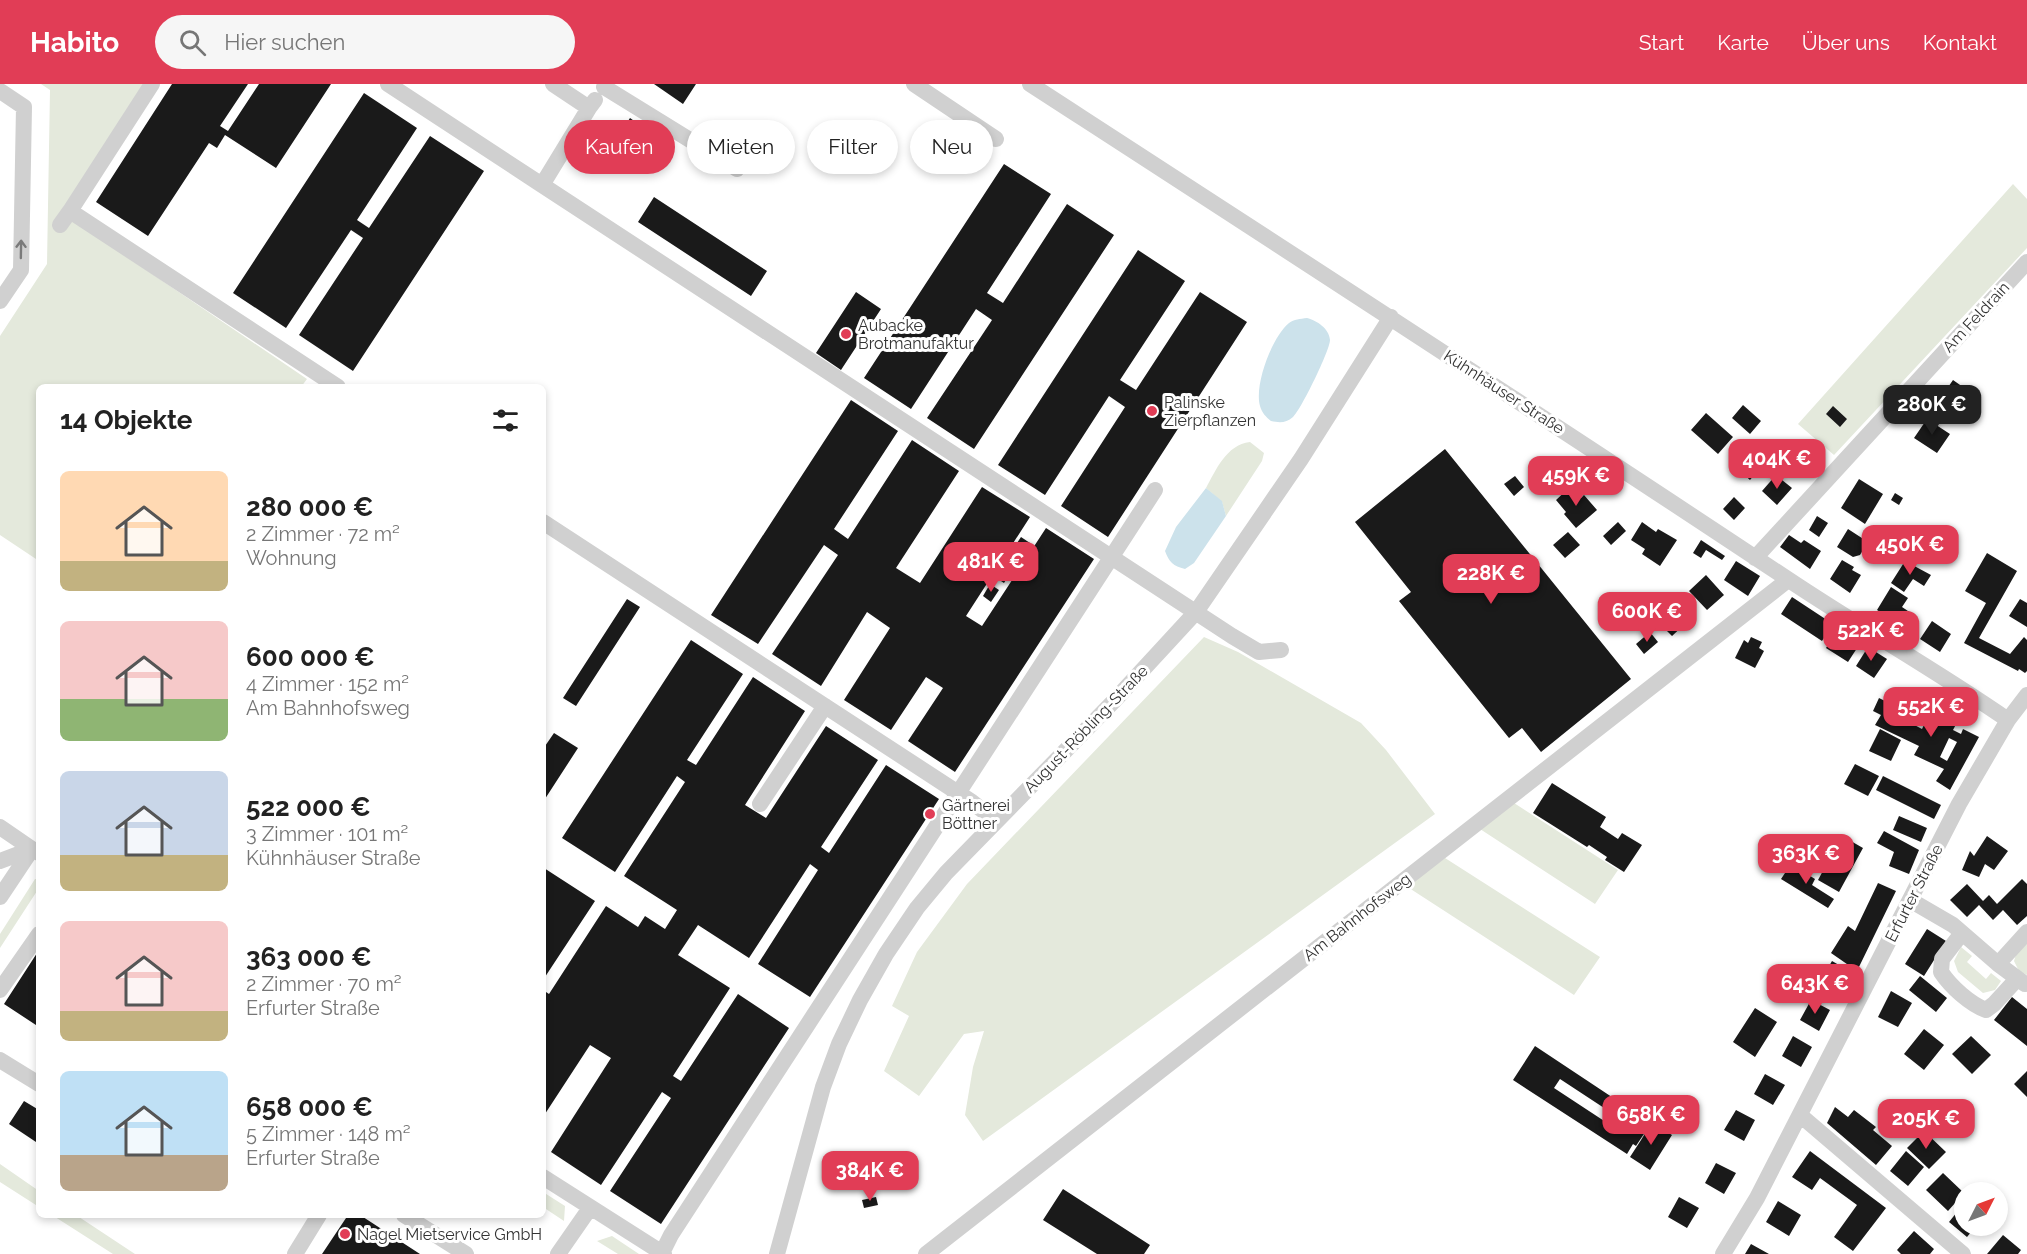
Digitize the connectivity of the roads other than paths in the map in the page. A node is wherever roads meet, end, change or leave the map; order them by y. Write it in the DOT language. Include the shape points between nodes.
graph roads {
  1 [pos="152,84"];
  2 [pos="388,84"];
  3 [pos="553,84"];
  4 [pos="914,84"];
  5 [pos="1030,84"];
  6 [pos="605,86"];
  7 [pos="0,91"];
  8 [pos="589,108"];
  9 [pos="687,138"];
  10 [pos="996,139"];
  11 [pos="542,185"];
  12 [pos="70,211"];
  13 [pos="60,225"];
  14 [pos="2027,262"];
  15 [pos="0,301"];
  16 [pos="1390,317"];
  17 [pos="333,384"];
  18 [pos="1155,490"];
  19 [pos="546,524"];
  20 [pos="1111,556"];
  21 [pos="1755,558"];
  22 [pos="1788,580"];
  23 [pos="1196,612"];
  24 [pos="1281,650"];
  25 [pos="2027,695"];
  26 [pos="825,706"];
  27 [pos="2008,720"];
  28 [pos="959,794"];
  29 [pos="760,804"];
  30 [pos="996,821"];
  31 [pos="0,828"];
  32 [pos="36,851"];
  33 [pos="0,861"];
  34 [pos="0,897"];
  35 [pos="1910,900"];
  36 [pos="2027,932"];
  37 [pos="1962,933"];
  38 [pos="36,938"];
  39 [pos="1998,964"];
  40 [pos="2022,982"];
  41 [pos="0,990"];
  42 [pos="0,1060"];
  43 [pos="36,1082"];
  44 [pos="1800,1115"];
  45 [pos="546,1179"];
  46 [pos="590,1208"];
  47 [pos="317,1218"];
  48 [pos="409,1218"];
  49 [pos="663,1253"];
  50 [pos="295,1254"];
  51 [pos="466,1254"];
  52 [pos="558,1254"];
  53 [pos="777,1254"];
  54 [pos="926,1254"];
  55 [pos="1723,1254"];
  56 [pos="1963,1254"];
  1 -- 12 [label="street"];
  2 -- 11 [label="street"];
  3 -- 8 [label="street"];
  4 -- 10 [label="street"];
  5 -- 16 [label="street, Kühnhäuser Straße"];
  6 -- 8 [label="street"];
  6 -- 9 [label="street"];
  15 -- 7 [label="street, one-way" via="21,270 24,107"];
  8 -- 11 [label="street"];
  11 -- 20 [label="street"];
  12 -- 13 [label="street"];
  12 -- 17 [label="street"];
  14 -- 21 [label="street, Am Feldrain"];
  16 -- 21 [label="street, Kühnhäuser Straße"];
  16 -- 23 [label="street, August-Röbling-Straße" via="1269,508"];
  18 -- 20 [label="street"];
  19 -- 26 [label="street"];
  20 -- 23 [label="street"];
  20 -- 28 [label="street"];
  21 -- 22 [label="street, Kühnhäuser Straße"];
  22 -- 27 [label="street, Kühnhäuser Straße" via="1917,669"];
  22 -- 54 [label="street, Am Bahnhofsweg"];
  23 -- 24 [label="street" via="1259,652"];
  23 -- 30 [label="street, August-Röbling-Straße"];
  25 -- 27 [label="street, Erfurter Straße"];
  26 -- 28 [label="street"];
  26 -- 29 [label="street"];
  27 -- 35 [label="street, Erfurter Straße"];
  28 -- 30 [label="street"];
  28 -- 49 [label="street" via="671,1234"];
  30 -- 53 [label="street, August-Röbling-Straße" via="917,908 860,1000 823,1087"];
  31 -- 32 [label="street"];
  32 -- 33 [label="street"];
  32 -- 34 [label="street"];
  35 -- 37 [label="street"];
  35 -- 44 [label="street, Erfurter Straße"];
  36 -- 39 [label="street"];
  37 -- 39 [label="street"];
  37 -- 40 [label="street" via="1942,959 1941,972 1977,1007 1986,1010"];
  38 -- 41 [label="street"];
  39 -- 40 [label="street"];
  42 -- 43 [label="street"];
  44 -- 55 [label="street, Erfurter Straße"];
  44 -- 56 [label="street"];
  45 -- 46 [label="street"];
  46 -- 49 [label="street"];
  46 -- 52 [label="street"];
  47 -- 50 [label="street"];
  48 -- 51 [label="street"];
}
